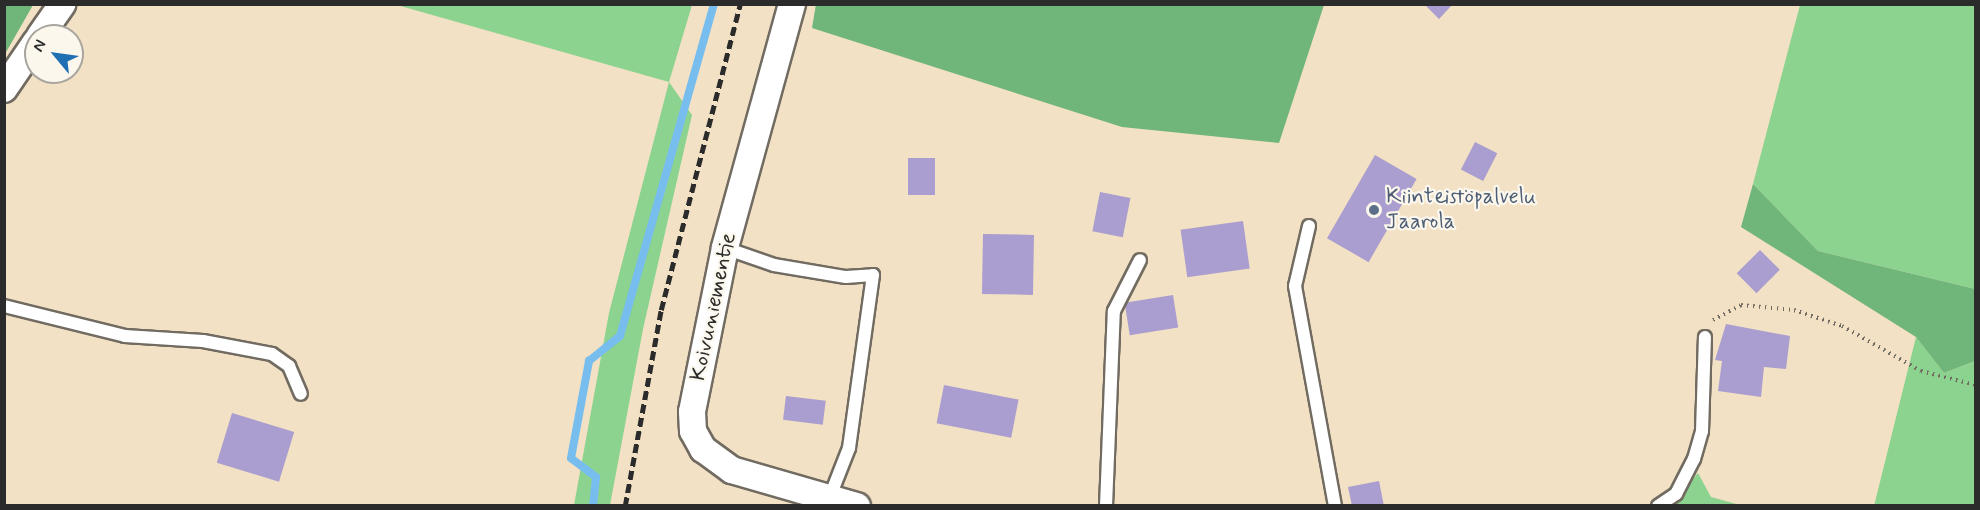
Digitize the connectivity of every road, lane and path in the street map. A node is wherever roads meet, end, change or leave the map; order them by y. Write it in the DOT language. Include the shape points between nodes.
graph roads {
  1 [pos="62,4"];
  2 [pos="792,4"];
  3 [pos="48,24"];
  4 [pos="24,60"];
  5 [pos="4,89"];
  6 [pos="1309,226"];
  7 [pos="725,248"];
  8 [pos="1140,260"];
  9 [pos="4,306"];
  10 [pos="1705,337"];
  11 [pos="1976,385"];
  12 [pos="301,394"];
  13 [pos="831,494"];
  14 [pos="857,506"];
  15 [pos="1106,506"];
  16 [pos="1335,506"];
  17 [pos="1658,506"];
  1 -- 3 [label="street"];
  2 -- 7 [label="street, Koivuniementie"];
  4 -- 5 [label="street"];
  6 -- 16 [label="lane" via="1295,286"];
  7 -- 13 [label="street, Koivuniementie" via="692,412 693,431 703,449 732,471"];
  7 -- 13 [label="lane" via="774,265 846,277 873,275 849,448"];
  8 -- 15 [label="lane" via="1114,311"];
  9 -- 12 [label="lane" via="126,336 203,341 272,354 289,366"];
  10 -- 11 [label="path" via="1713,320 1729,308 1794,310 1842,326 1921,371"];
  10 -- 17 [label="lane" via="1702,431 1695,459 1676,494"];
  13 -- 14 [label="street, Koivuniementie"];
}
